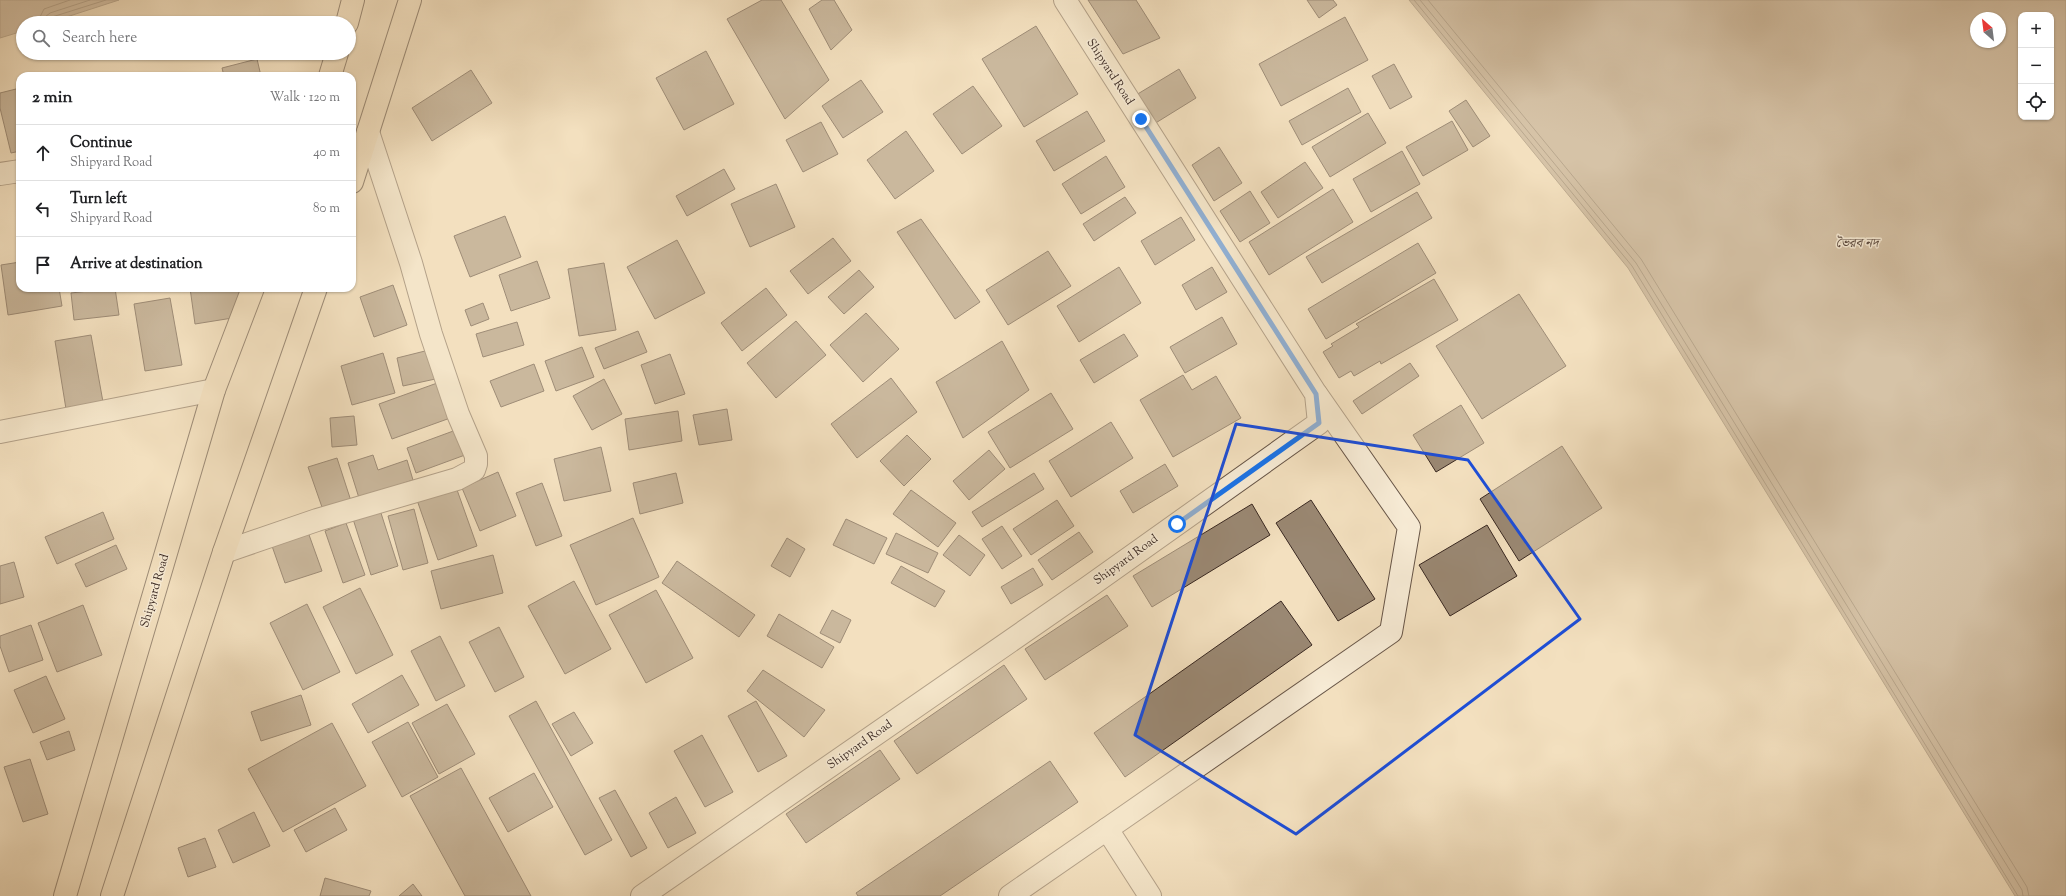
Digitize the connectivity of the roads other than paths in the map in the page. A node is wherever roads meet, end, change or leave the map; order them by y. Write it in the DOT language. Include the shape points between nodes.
graph roads {
  1 [pos="354,0"];
  2 [pos="410,0"];
  3 [pos="1065,0"];
  4 [pos="348,16"];
  5 [pos="335,60"];
  6 [pos="331,72"];
  7 [pos="368,132"];
  8 [pos="356,170"];
  9 [pos="16,172"];
  10 [pos="0,174"];
  11 [pos="251,292"];
  12 [pos="315,292"];
  13 [pos="214,390"];
  14 [pos="1316,394"];
  15 [pos="0,432"];
  16 [pos="224,552"];
  17 [pos="1107,829"];
  18 [pos="65,896"];
  19 [pos="112,896"];
  20 [pos="642,896"];
  21 [pos="1010,896"];
  22 [pos="1150,896"];
  1 -- 4 [label="main road"];
  2 -- 7 [label="main road"];
  3 -- 14 [label="street, Shipyard Road"];
  5 -- 6 [label="main road"];
  7 -- 8 [label="main road"];
  7 -- 16 [label="street" via="411,263 431,334 458,414 473,445 476,464 474,470 457,479 318,520"];
  9 -- 10 [label="street"];
  11 -- 13 [label="main road, Shipyard Road"];
  12 -- 16 [label="main road"];
  13 -- 15 [label="street"];
  13 -- 18 [label="main road, Shipyard Road"];
  14 -- 17 [label="street" via="1409,527 1391,632"];
  14 -- 20 [label="street, Shipyard Road" via="1319,423 1087,588"];
  16 -- 19 [label="main road"];
  17 -- 21 [label="street"];
  17 -- 22 [label="street"];
}
